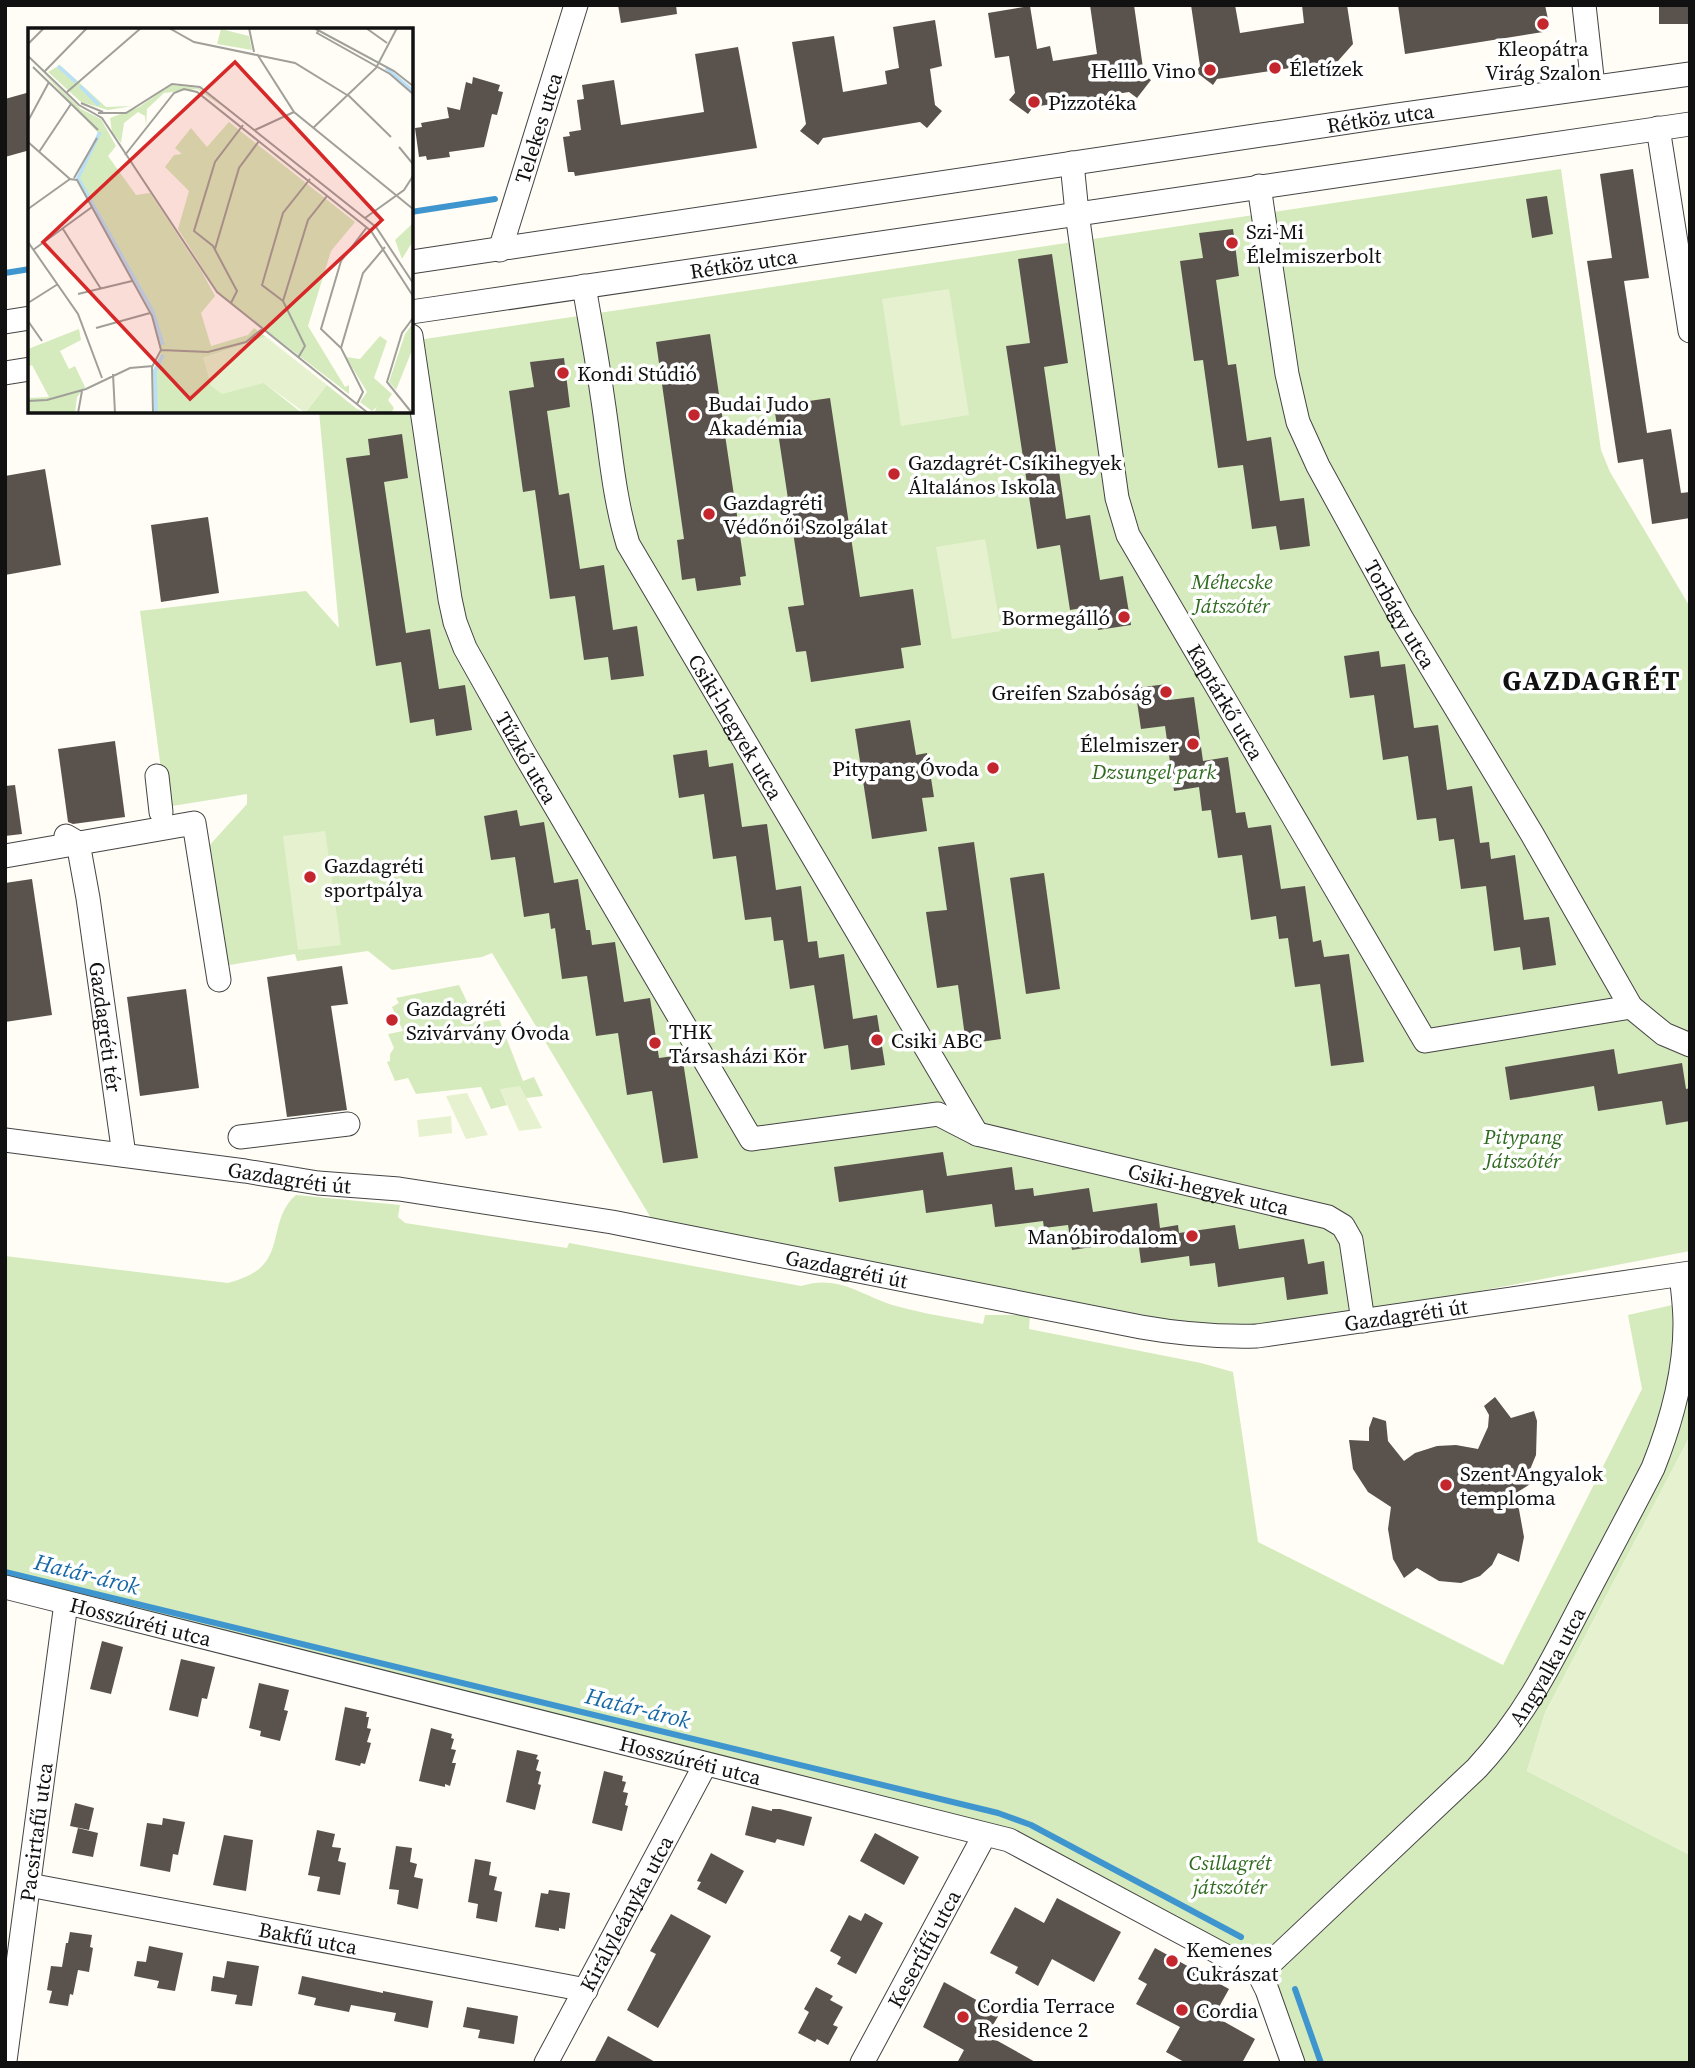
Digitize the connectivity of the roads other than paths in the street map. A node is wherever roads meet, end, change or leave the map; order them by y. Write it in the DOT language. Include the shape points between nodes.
graph roads {
  1 [pos="576,5"];
  2 [pos="1584,5"];
  3 [pos="1690,74"];
  4 [pos="1594,86"];
  5 [pos="1690,124"];
  6 [pos="1658,128"];
  7 [pos="1072,163"];
  8 [pos="1259,186"];
  9 [pos="1077,213"];
  10 [pos="499,250"];
  11 [pos="413,262"];
  12 [pos="584,286"];
  13 [pos="413,312"];
  14 [pos="28,318"];
  15 [pos="5,322"];
  16 [pos="1690,331"];
  17 [pos="413,349"];
  18 [pos="28,369"];
  19 [pos="5,373"];
  20 [pos="157,776"];
  21 [pos="161,812"];
  22 [pos="69,838"];
  23 [pos="5,856"];
  24 [pos="219,980"];
  25 [pos="1631,1007"];
  26 [pos="1690,1045"];
  27 [pos="348,1124"];
  28 [pos="976,1134"];
  29 [pos="240,1137"];
  30 [pos="751,1139"];
  31 [pos="5,1140"];
  32 [pos="124,1155"];
  33 [pos="1685,1274"];
  34 [pos="1363,1321"];
  35 [pos="5,1587"];
  36 [pos="66,1603"];
  37 [pos="705,1765"];
  38 [pos="984,1836"];
  39 [pos="29,1885"];
  40 [pos="1259,1974"];
  41 [pos="586,1990"];
  42 [pos="5,2061"];
  43 [pos="546,2063"];
  44 [pos="862,2063"];
  45 [pos="1293,2063"];
  1 -- 10 [label="street, Telekes utca"];
  2 -- 4 [label="street"];
  3 -- 4 [label="street, Rétköz utca"];
  4 -- 7 [label="street, Rétköz utca"];
  5 -- 6 [label="street, Rétköz utca"];
  6 -- 8 [label="street, Rétköz utca"];
  6 -- 16 [label="street"];
  7 -- 9 [label="street"];
  7 -- 10 [label="street, Rétköz utca"];
  8 -- 9 [label="street, Rétköz utca"];
  8 -- 25 [label="street, Torbágy utca" via="1298,422 1402,619"];
  9 -- 12 [label="street, Rétköz utca"];
  9 -- 25 [label="street, Kaptárkő utca" via="1117,498 1128,535 1425,1041"];
  10 -- 11 [label="street, Rétköz utca"];
  12 -- 13 [label="street, Rétköz utca"];
  12 -- 28 [label="street, Csiki-hegyek utca" via="614,486 628,544"];
  14 -- 15 [label="street"];
  17 -- 30 [label="street, Tűzkő utca" via="450,599 465,648"];
  18 -- 19 [label="street"];
  20 -- 21 [label="street"];
  22 -- 23 [label="street"];
  22 -- 24 [label="street" via="194,823"];
  22 -- 32 [label="street, Gazdagréti tér" via="88,898"];
  25 -- 26 [label="street, Torbágy utca" via="1664,1034"];
  27 -- 29 [label="street"];
  28 -- 30 [label="street, Csiki-hegyek utca" via="938,1114"];
  28 -- 34 [label="street, Csiki-hegyek utca" via="1336,1220 1351,1240"];
  31 -- 32 [label="street, Gazdagréti út"];
  32 -- 34 [label="street, Gazdagréti út" via="318,1183 399,1189 612,1222 1180,1334 1256,1336"];
  33 -- 34 [label="street, Gazdagréti út"];
  33 -- 40 [label="street, Angyalka utca" via="1680,1372 1665,1438 1521,1716 1477,1768"];
  35 -- 36 [label="street, Hosszúréti utca"];
  36 -- 37 [label="street, Hosszúréti utca"];
  36 -- 39 [label="street, Pacsirtafű utca"];
  37 -- 38 [label="street, Hosszúréti utca"];
  37 -- 41 [label="street, Királyleányka utca"];
  38 -- 40 [label="street, Hosszúréti utca" via="1009,1840"];
  38 -- 44 [label="street, Keserűfű utca"];
  39 -- 41 [label="street, Bakfű utca"];
  39 -- 42 [label="street, Pacsirtafű utca"];
  40 -- 45 [label="street"];
  41 -- 43 [label="street, Királyleányka utca"];
}
